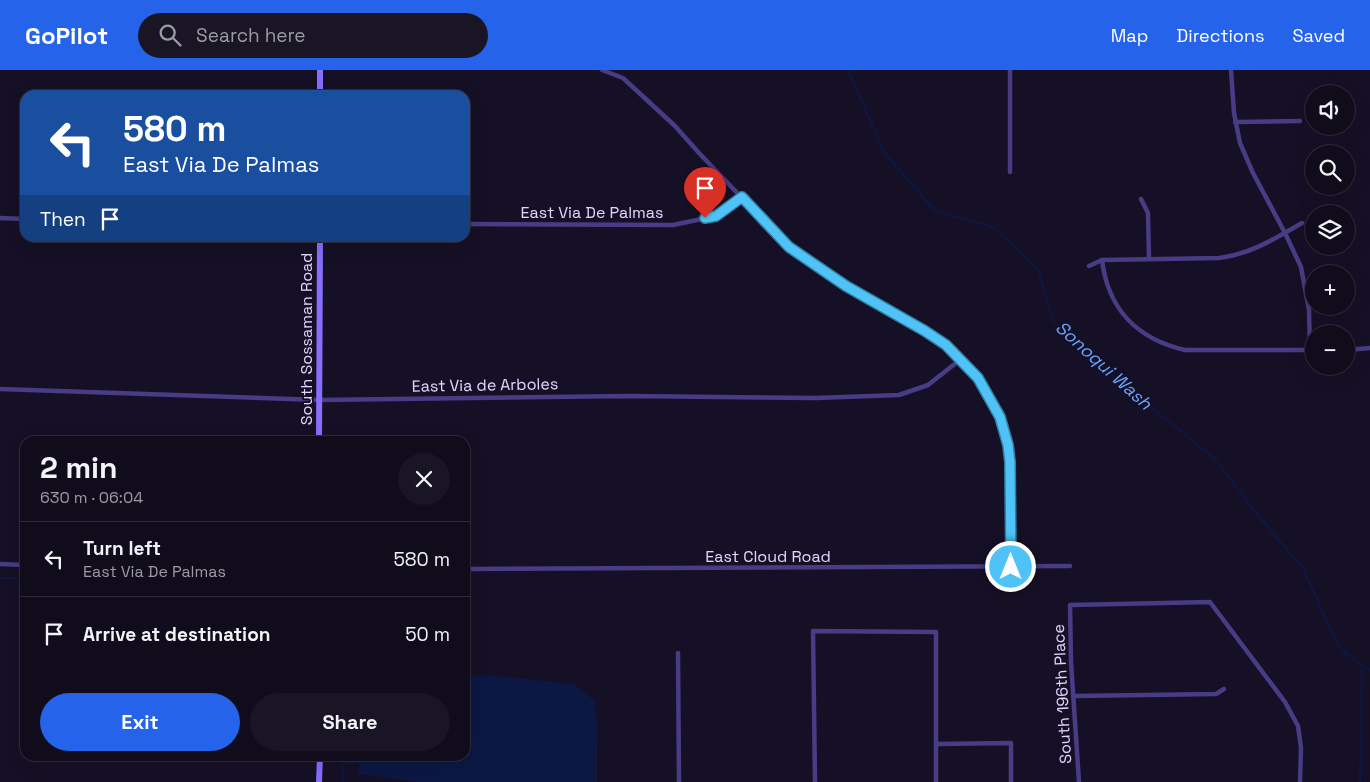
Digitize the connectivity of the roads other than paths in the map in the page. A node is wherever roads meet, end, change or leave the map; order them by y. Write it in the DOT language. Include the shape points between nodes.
graph roads {
  1 [pos="320,70"];
  2 [pos="602,70"];
  3 [pos="1010,70"];
  4 [pos="1231,70"];
  5 [pos="320,90"];
  6 [pos="1235,122"];
  7 [pos="1300,122"];
  8 [pos="1010,172"];
  9 [pos="742,197"];
  10 [pos="1141,199"];
  11 [pos="0,218"];
  12 [pos="20,219"];
  13 [pos="1302,223"];
  14 [pos="470,224"];
  15 [pos="1286,233"];
  16 [pos="320,242"];
  17 [pos="1149,259"];
  18 [pos="1102,260"];
  19 [pos="1090,266"];
  20 [pos="1310,325"];
  21 [pos="1370,348"];
  22 [pos="1355,349"];
  23 [pos="1305,350"];
  24 [pos="960,359"];
  25 [pos="0,388"];
  26 [pos="319,400"];
  27 [pos="319,436"];
  28 [pos="0,564"];
  29 [pos="20,565"];
  30 [pos="1070,566"];
  31 [pos="1011,567"];
  32 [pos="470,570"];
  33 [pos="678,653"];
  34 [pos="1224,689"];
  35 [pos="1074,696"];
  36 [pos="936,744"];
  37 [pos="320,761"];
  38 [pos="319,782"];
  39 [pos="679,782"];
  40 [pos="815,782"];
  41 [pos="936,782"];
  42 [pos="1011,782"];
  43 [pos="1079,782"];
  44 [pos="1300,782"];
  1 -- 5 [label="main road"];
  2 -- 9 [label="street" via="624,78"];
  3 -- 8 [label="street"];
  4 -- 6 [label="street"];
  6 -- 7 [label="street"];
  6 -- 15 [label="street" via="1246,158"];
  9 -- 14 [label="street, East Via De Palmas" via="716,216 673,225"];
  9 -- 24 [label="street" via="789,247 846,286 925,331"];
  10 -- 17 [label="street" via="1148,213"];
  11 -- 12 [label="street"];
  13 -- 15 [label="street"];
  15 -- 17 [label="street" via="1236,256"];
  15 -- 20 [label="street" via="1301,267"];
  16 -- 26 [label="main road, South Sossaman Road"];
  17 -- 18 [label="street"];
  18 -- 19 [label="street"];
  18 -- 23 [label="street" via="1107,284 1120,310 1152,339 1185,350"];
  21 -- 22 [label="street"];
  24 -- 26 [label="street, East Via de Arboles" via="928,385 899,395"];
  24 -- 31 [label="street" via="978,378 990,398 1000,417 1008,445"];
  25 -- 26 [label="street, East Via de Arboles"];
  26 -- 27 [label="main road, South Sossaman Road"];
  28 -- 29 [label="street"];
  30 -- 31 [label="street, East Cloud Road"];
  31 -- 32 [label="street, East Cloud Road"];
  33 -- 39 [label="street"];
  34 -- 35 [label="street" via="1216,694"];
  35 -- 43 [label="street, South 196th Place"];
  35 -- 44 [label="street, South 196th Place" via="1070,605 1210,602 1285,702 1298,726"];
  36 -- 40 [label="street" via="936,632 813,631"];
  36 -- 41 [label="street"];
  36 -- 42 [label="street" via="1011,744"];
  37 -- 38 [label="main road"];
}
